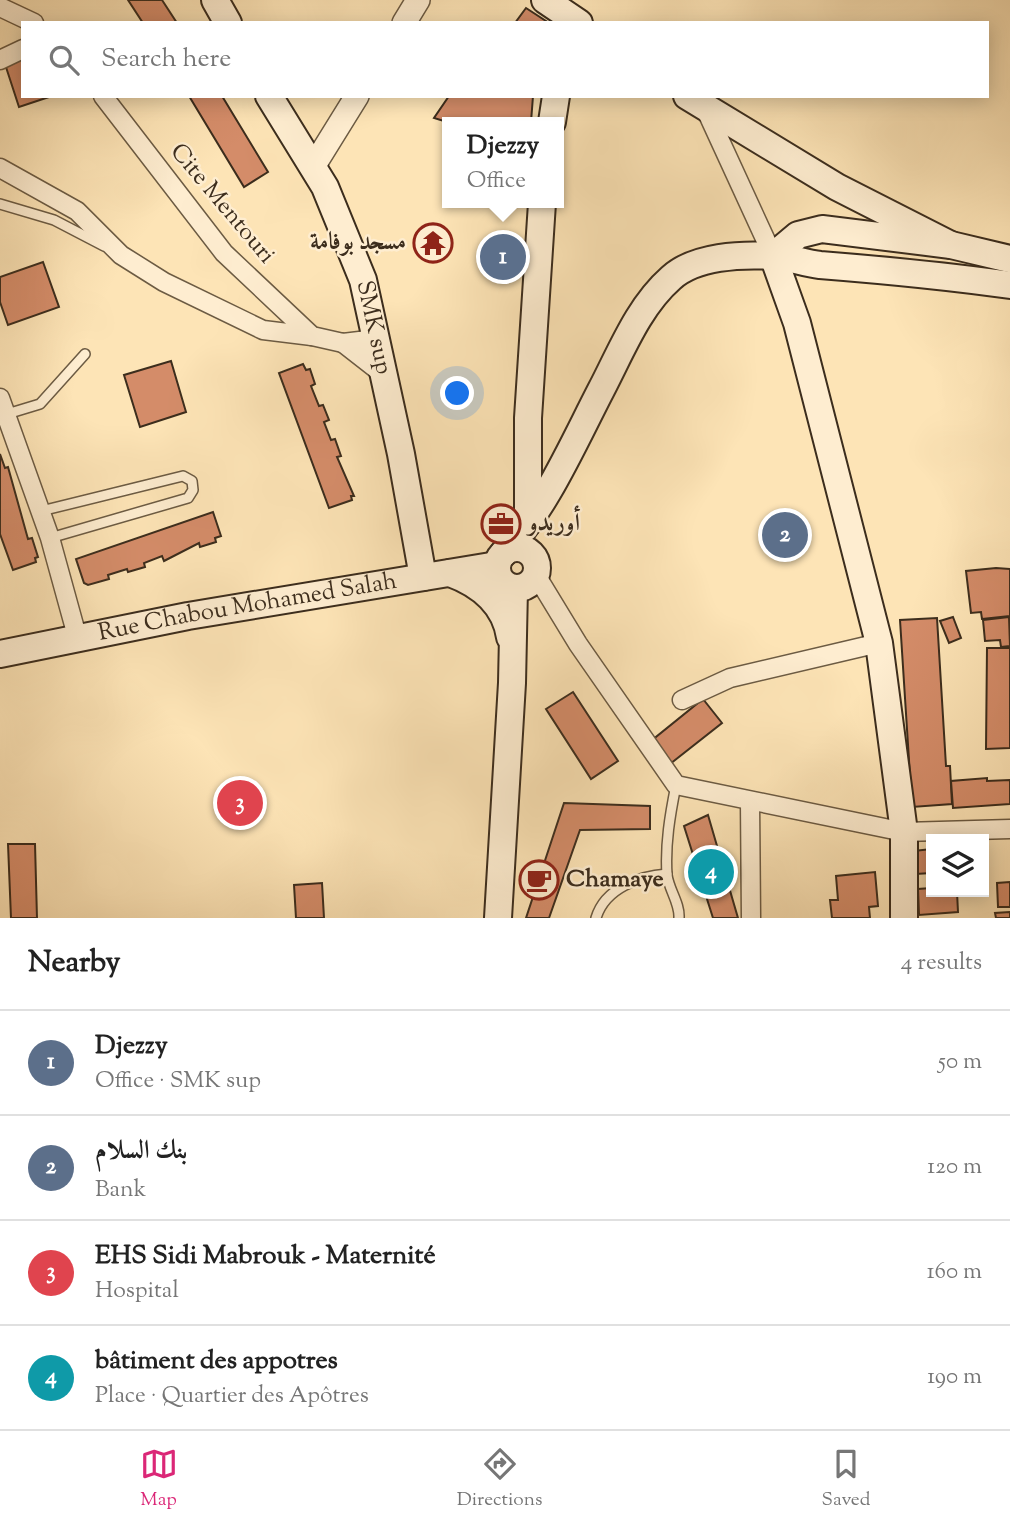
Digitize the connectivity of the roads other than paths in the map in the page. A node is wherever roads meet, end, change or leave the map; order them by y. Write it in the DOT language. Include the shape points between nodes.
graph roads {
  1 [pos="215,0"];
  2 [pos="418,0"];
  3 [pos="545,0"];
  4 [pos="0,7"];
  5 [pos="30,21"];
  6 [pos="227,21"];
  7 [pos="405,21"];
  8 [pos="576,21"];
  9 [pos="21,50"];
  10 [pos="0,60"];
  11 [pos="105,98"];
  12 [pos="271,98"];
  13 [pos="356,98"];
  14 [pos="556,98"];
  15 [pos="696,102"];
  16 [pos="553,117"];
  17 [pos="313,167"];
  18 [pos="0,168"];
  19 [pos="0,204"];
  20 [pos="542,208"];
  21 [pos="951,245"];
  22 [pos="121,256"];
  23 [pos="773,256"];
  24 [pos="1010,258"];
  25 [pos="1010,285"];
  26 [pos="312,336"];
  27 [pos="376,339"];
  28 [pos="343,343"];
  29 [pos="85,354"];
  30 [pos="385,376"];
  31 [pos="3,406"];
  32 [pos="41,511"];
  33 [pos="528,524"];
  34 [pos="50,538"];
  35 [pos="515,567"];
  36 [pos="450,573"];
  37 [pos="423,577"];
  38 [pos="77,636"];
  39 [pos="879,643"];
  40 [pos="0,654"];
  41 [pos="513,658"];
  42 [pos="682,700"];
  43 [pos="676,785"];
  44 [pos="750,802"];
  45 [pos="1010,829"];
  46 [pos="904,832"];
  47 [pos="667,874"];
  48 [pos="498,918"];
  49 [pos="596,918"];
  50 [pos="679,918"];
  51 [pos="751,918"];
  52 [pos="904,918"];
  1 -- 6 [label="main road"];
  2 -- 7 [label="street"];
  3 -- 8 [label="main road"];
  4 -- 5 [label="street"];
  9 -- 10 [label="street"];
  11 -- 26 [label="street, Cite Mentouri" via="224,253"];
  12 -- 17 [label="main road, SMK sup"];
  13 -- 17 [label="street"];
  14 -- 16 [label="main road"];
  15 -- 21 [label="main road" via="872,206"];
  15 -- 23 [label="street"];
  17 -- 27 [label="main road, SMK sup" via="345,230 363,280"];
  18 -- 22 [label="street" via="77,211"];
  19 -- 22 [label="lane" via="54,219"];
  20 -- 33 [label="main road" via="528,418"];
  21 -- 23 [label="main road" via="822,229 798,235"];
  21 -- 24 [label="main road"];
  22 -- 26 [label="street" via="263,330"];
  23 -- 25 [label="main road"];
  23 -- 33 [label="main road" via="701,262 672,276 654,295"];
  23 -- 39 [label="main road" via="797,323"];
  26 -- 28 [label="street"];
  27 -- 28 [label="street"];
  27 -- 30 [label="main road, SMK sup"];
  28 -- 30 [label="street"];
  29 -- 31 [label="lane" via="40,404"];
  30 -- 37 [label="main road, SMK sup"];
  31 -- 32 [label="street"];
  32 -- 34 [label="street"];
  32 -- 34 [label="lane" via="183,475 192,481 188,498"];
  33 -- 35 [label="main road"];
  34 -- 38 [label="street"];
  35 -- 36 [label="main road, Rue Chabou Mohamed Salah"];
  35 -- 41 [label="main road"];
  35 -- 43 [label="street" via="578,644"];
  36 -- 37 [label="main road, Rue Chabou Mohamed Salah"];
  36 -- 41 [label="main road" via="485,591 500,611 507,621"];
  37 -- 38 [label="main road, Rue Chabou Mohamed Salah"];
  38 -- 40 [label="main road, Rue Chabou Mohamed Salah"];
  39 -- 42 [label="street" via="730,678"];
  39 -- 46 [label="main road"];
  41 -- 48 [label="main road"];
  43 -- 44 [label="street"];
  43 -- 47 [label="lane" via="667,835"];
  44 -- 46 [label="street"];
  44 -- 51 [label="street"];
  45 -- 46 [label="street"];
  46 -- 52 [label="main road"];
  47 -- 49 [label="lane" via="643,876 624,886 603,904"];
  47 -- 50 [label="lane"];
}
